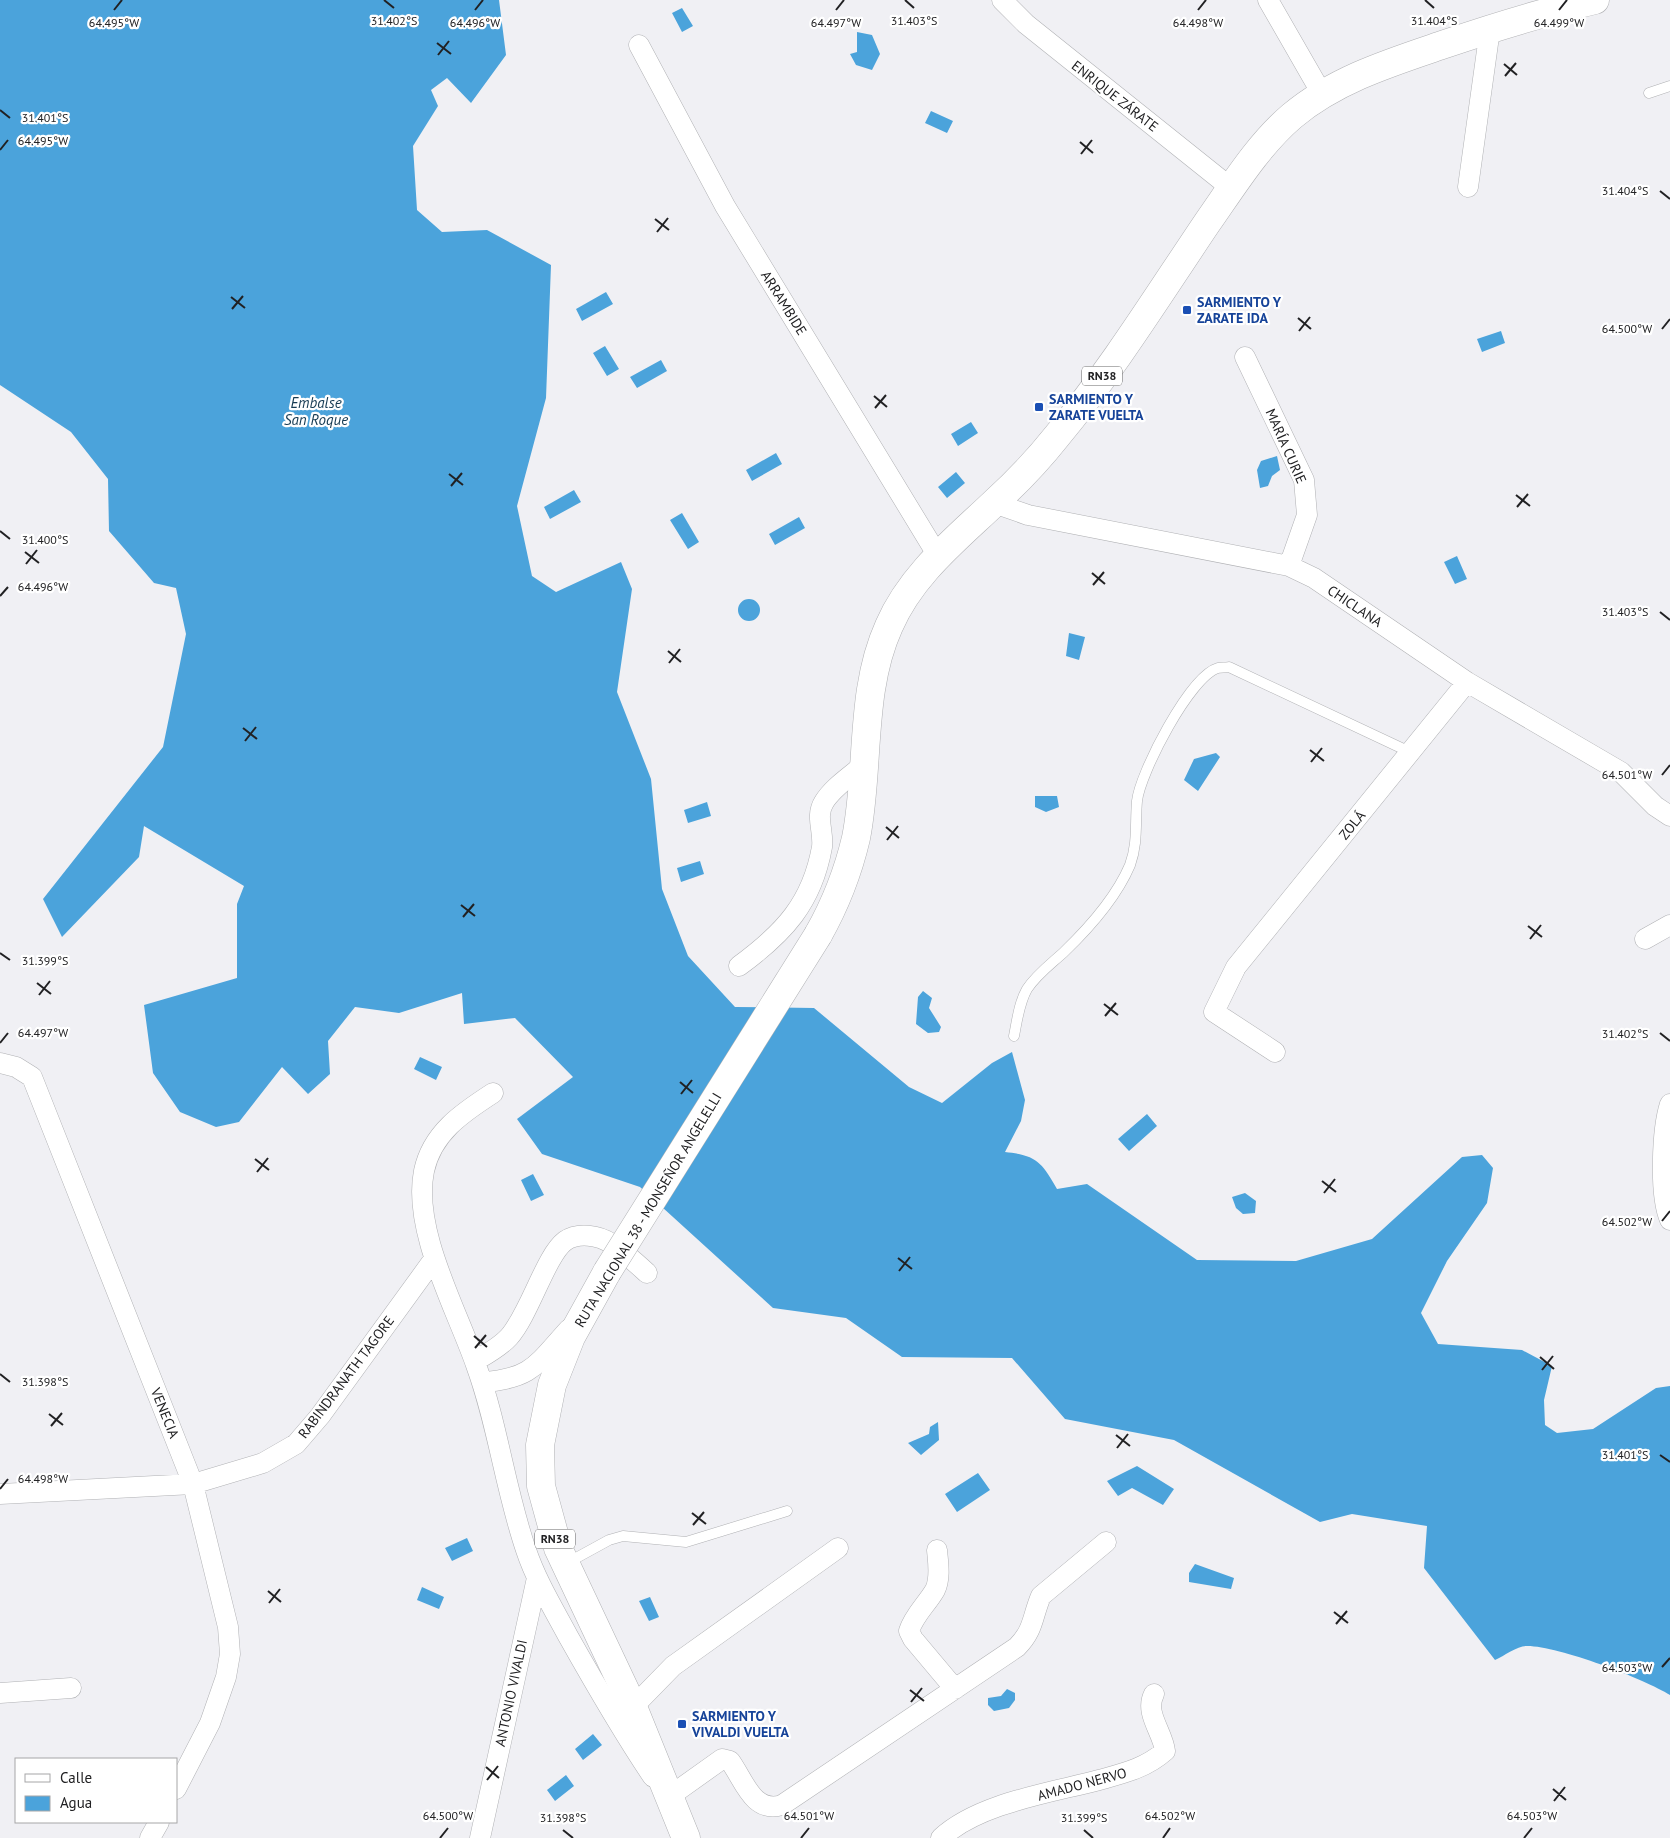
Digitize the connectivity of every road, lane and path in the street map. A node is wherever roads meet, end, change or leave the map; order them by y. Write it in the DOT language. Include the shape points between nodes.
graph roads {
  1 [pos="1002,0"];
  2 [pos="1268,0"];
  3 [pos="1595,0"];
  4 [pos="1538,7"];
  5 [pos="1490,29"];
  6 [pos="639,45"];
  7 [pos="1670,86"];
  8 [pos="1649,93"];
  9 [pos="1322,94"];
  10 [pos="1468,187"];
  11 [pos="1231,188"];
  12 [pos="1245,357"];
  13 [pos="994,503"];
  14 [pos="938,556"];
  15 [pos="1289,566"];
  16 [pos="1467,682"];
  17 [pos="1412,753"];
  18 [pos="863,764"];
  19 [pos="1670,816"];
  20 [pos="1670,925"];
  21 [pos="1645,939"];
  22 [pos="739,966"];
  23 [pos="1014,1036"];
  24 [pos="1275,1052"];
  25 [pos="0,1063"];
  26 [pos="493,1093"];
  27 [pos="1670,1104"];
  28 [pos="1670,1220"];
  29 [pos="434,1259"];
  30 [pos="647,1272"];
  31 [pos="582,1315"];
  32 [pos="475,1361"];
  33 [pos="482,1382"];
  34 [pos="193,1484"];
  35 [pos="0,1494"];
  36 [pos="787,1511"];
  37 [pos="1106,1542"];
  38 [pos="838,1548"];
  39 [pos="937,1550"];
  40 [pos="565,1564"];
  41 [pos="537,1578"];
  42 [pos="71,1688"];
  43 [pos="955,1689"];
  44 [pos="0,1693"];
  45 [pos="1154,1694"];
  46 [pos="633,1707"];
  47 [pos="178,1784"];
  48 [pos="678,1816"];
  49 [pos="158,1823"];
  50 [pos="150,1838"];
  51 [pos="480,1838"];
  52 [pos="941,1838"];
  1 -- 11 [label="street, ENRIQUE ZÁRATE" via="1026,24"];
  2 -- 9 [label="street"];
  3 -- 4 [label="main road, RN38"];
  4 -- 5 [label="main road, RN38"];
  5 -- 9 [label="main road, RN38" via="1401,59"];
  5 -- 10 [label="street"];
  6 -- 14 [label="street, ARRAMBIDE" via="725,206"];
  7 -- 8 [label="lane"];
  9 -- 11 [label="main road, RN38" via="1292,116"];
  11 -- 13 [label="main road, RN38" via="1072,418 1037,460"];
  12 -- 15 [label="street, MARÍA CURIE" via="1304,480 1307,515"];
  13 -- 14 [label="main road, RN38"];
  13 -- 15 [label="street, CHICLANA" via="1028,516"];
  14 -- 18 [label="main road, RN38" via="900,604 881,648 872,689"];
  15 -- 16 [label="street, CHICLANA" via="1314,578"];
  16 -- 17 [label="street, ZOLÁ"];
  16 -- 19 [label="street, CHICLANA" via="1621,772 1655,806"];
  17 -- 23 [label="lane" via="1229,668 1216,668 1200,681 1158,743 1137,801 1136,845 1117,889 1087,930 1042,970 1028,988 1022,998"];
  17 -- 24 [label="street, ZOLÁ" via="1236,967 1214,1012"];
  18 -- 22 [label="street" via="824,802 819,816 822,844 809,894 771,941"];
  18 -- 31 [label="main road, RUTA NACIONAL 38 - MONSEÑOR ANGELELLI / RN38, bridge" via="856,837 850,860 818,935"];
  20 -- 21 [label="street"];
  25 -- 34 [label="street, VENECIA" via="16,1067 32,1077"];
  26 -- 29 [label="street" via="442,1131 429,1152 423,1196"];
  27 -- 28 [label="street" via="1662,1174 1665,1207"];
  29 -- 32 [label="street"];
  29 -- 34 [label="street, RABINDRANATH TAGORE" via="296,1444 263,1463"];
  30 -- 32 [label="street" via="600,1238 583,1235 565,1241 509,1337"];
  31 -- 33 [label="street" via="526,1374 508,1380"];
  31 -- 40 [label="main road, RUTA NACIONAL 38 - MONSEÑOR ANGELELLI / RN38" via="557,1369 540,1445 541,1486"];
  32 -- 33 [label="street"];
  33 -- 41 [label="street" via="517,1521"];
  34 -- 35 [label="street, RABINDRANATH TAGORE"];
  34 -- 47 [label="street, VENECIA" via="228,1627 230,1654 226,1677 210,1723"];
  36 -- 40 [label="lane" via="686,1542 623,1536"];
  37 -- 43 [label="street" via="1041,1596 1033,1625 1017,1647"];
  38 -- 46 [label="street" via="673,1666"];
  39 -- 43 [label="street" via="939,1571 935,1589 912,1620 909,1630"];
  40 -- 46 [label="main road, RUTA NACIONAL 38 - MONSEÑOR ANGELELLI / RN38"];
  41 -- 48 [label="street" via="614,1720"];
  41 -- 51 [label="street, ANTONIO VIVALDI"];
  42 -- 44 [label="street"];
  43 -- 48 [label="street" via="782,1806 762,1806 754,1799 730,1760 722,1759"];
  45 -- 52 [label="street, AMADO NERVO" via="1152,1714 1166,1751 1154,1761 1127,1772 992,1810 960,1824"];
  46 -- 48 [label="main road, RUTA NACIONAL 38 - MONSEÑOR ANGELELLI / RN38"];
  49 -- 50 [label="street"];
}
